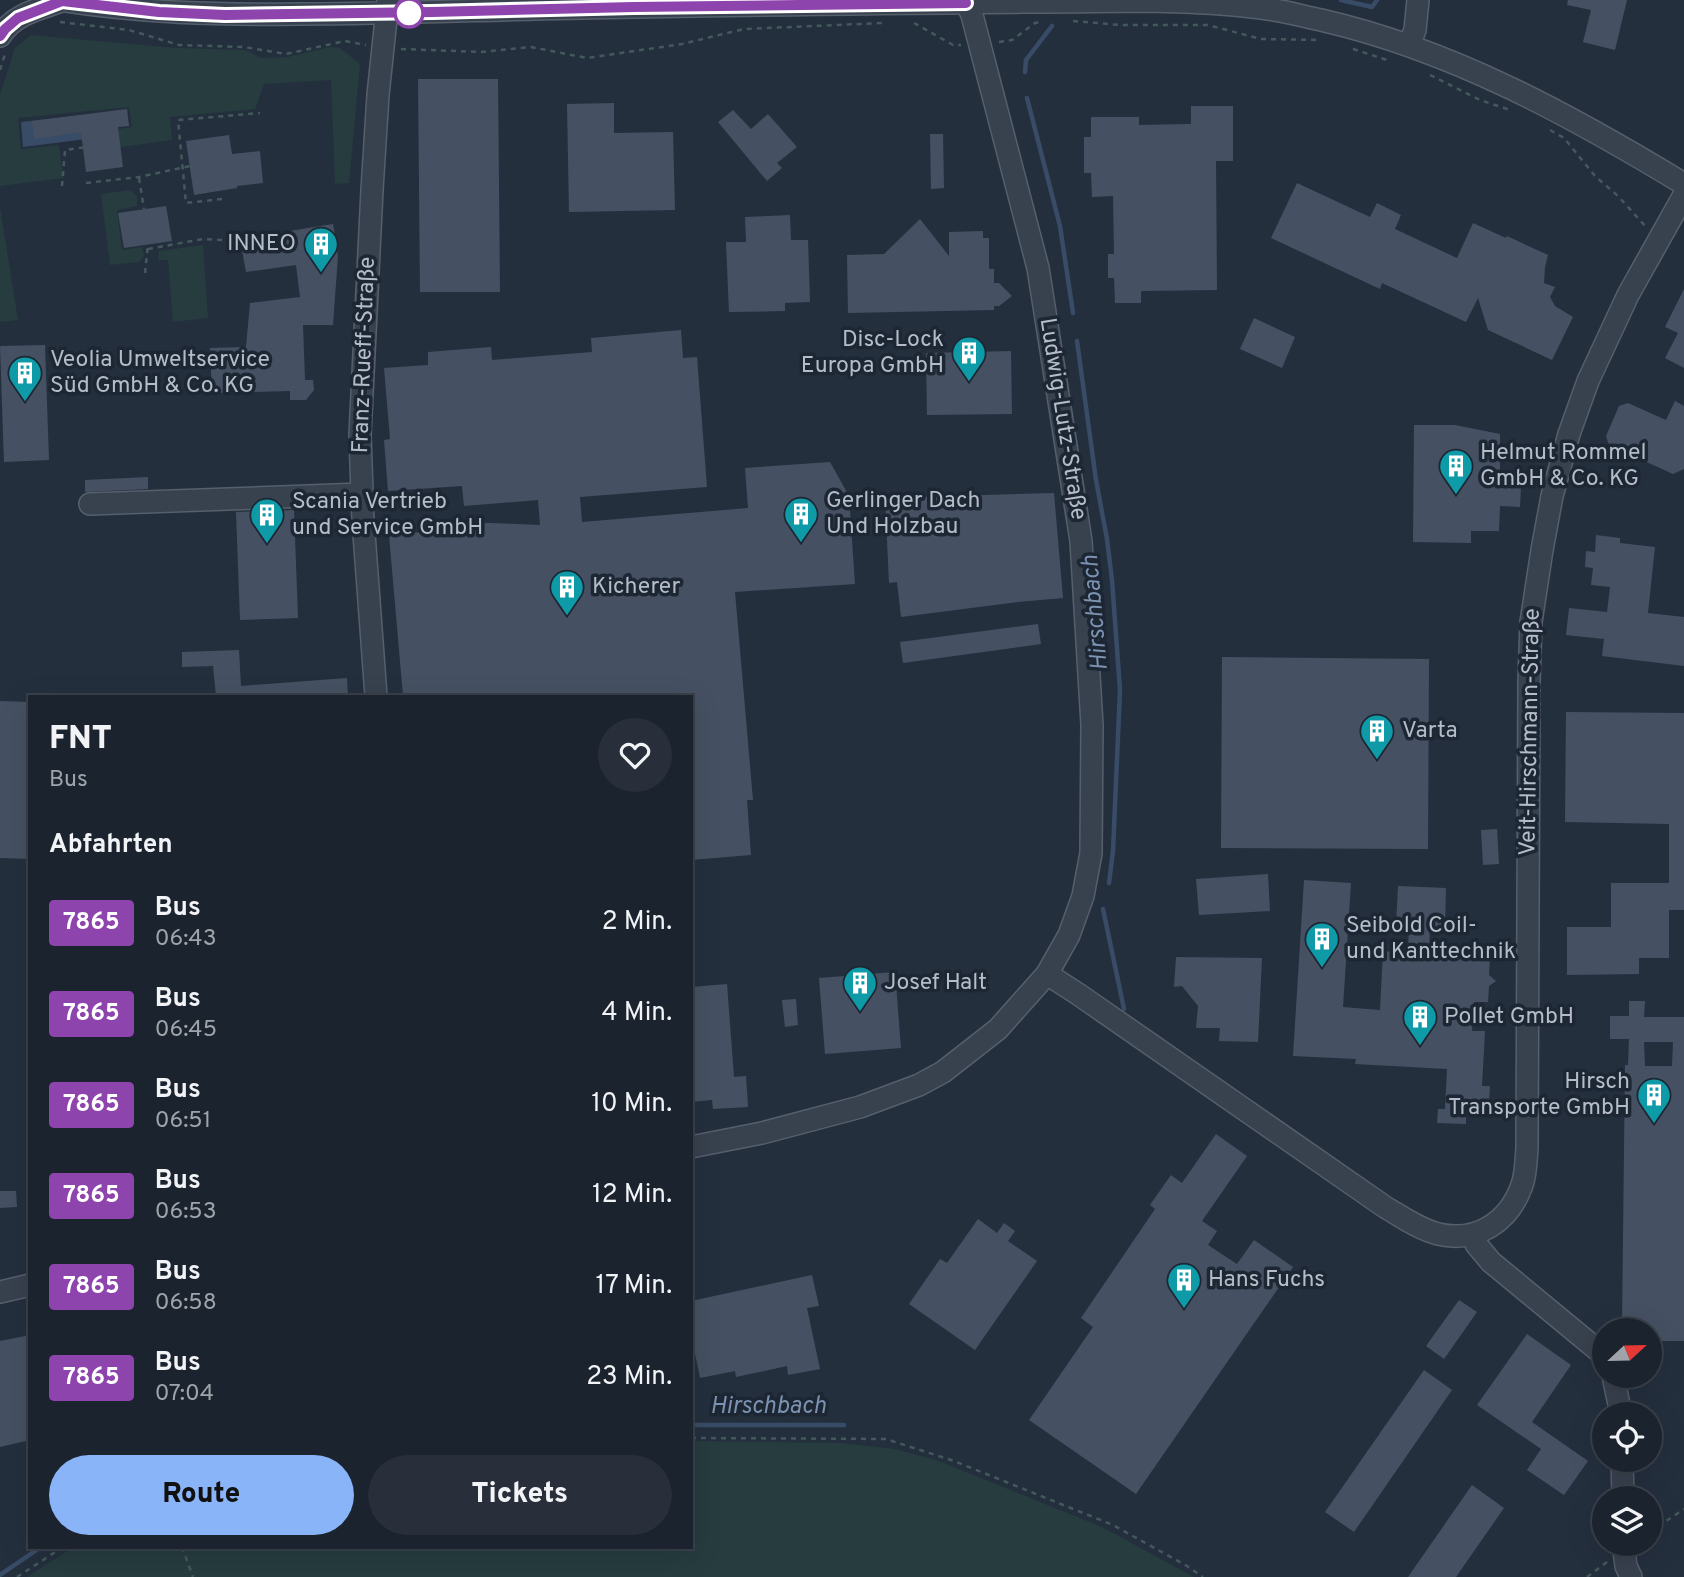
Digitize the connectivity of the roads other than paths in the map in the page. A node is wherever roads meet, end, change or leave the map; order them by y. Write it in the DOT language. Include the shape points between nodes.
graph roads {
  1 [pos="61,0"];
  2 [pos="1418,0"];
  3 [pos="965,2"];
  4 [pos="634,3"];
  5 [pos="387,7"];
  6 [pos="4,40"];
  7 [pos="1409,45"];
  8 [pos="1684,184"];
  9 [pos="1684,195"];
  10 [pos="362,494"];
  11 [pos="90,504"];
  12 [pos="376,695"];
  13 [pos="1047,974"];
  14 [pos="693,1147"];
  15 [pos="1473,1235"];
  16 [pos="28,1285"];
  17 [pos="0,1292"];
  18 [pos="1592,1345"];
  19 [pos="1624,1556"];
  20 [pos="1630,1577"];
  1 -- 5 [label="street" via="225,15"];
  1 -- 6 [label="street" via="18,18 5,29"];
  2 -- 7 [label="street"];
  3 -- 4 [label="street"];
  3 -- 7 [label="street" via="1206,3 1275,10"];
  3 -- 13 [label="street, Ludwig-Lutz-Straße" via="1038,268 1082,541 1092,725 1091,853 1083,897"];
  4 -- 5 [label="street"];
  5 -- 10 [label="street, Franz-Rueff-Straße" via="366,305"];
  7 -- 8 [label="street" via="1484,75 1618,144"];
  9 -- 15 [label="street, Veit-Hirschmann-Straße" via="1628,295 1588,381 1552,496 1531,622 1527,1148 1523,1183 1513,1205 1501,1219"];
  10 -- 11 [label="street"];
  10 -- 12 [label="street, Franz-Rueff-Straße"];
  13 -- 14 [label="street, Ludwig-Lutz-Straße" via="998,1029 919,1085 860,1107"];
  13 -- 15 [label="street" via="1385,1207 1436,1234"];
  15 -- 18 [label="street" via="1491,1262"];
  16 -- 17 [label="street"];
  19 -- 20 [label="street"];
}
